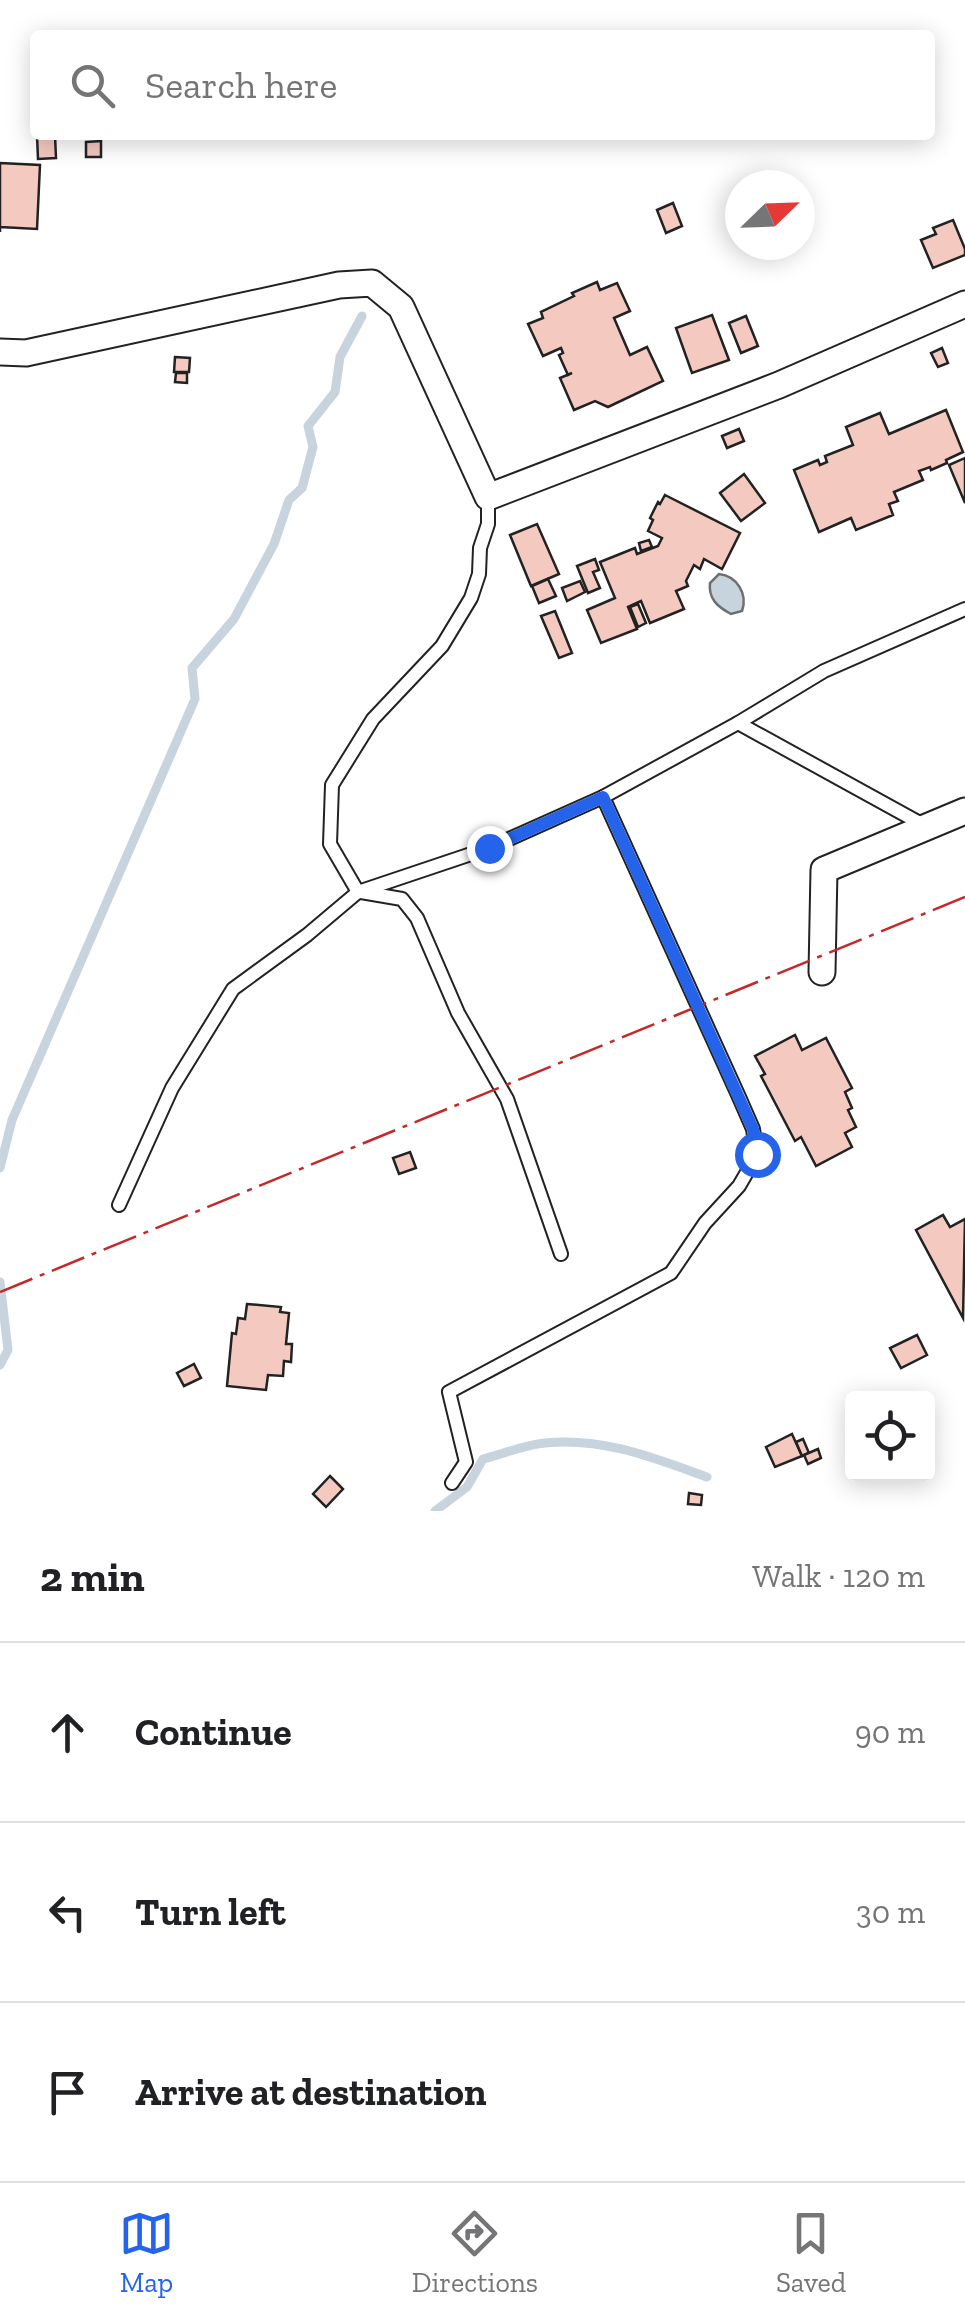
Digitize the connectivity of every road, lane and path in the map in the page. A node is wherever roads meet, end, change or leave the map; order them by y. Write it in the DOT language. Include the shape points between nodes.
graph roads {
  1 [pos="965,304"];
  2 [pos="0,352"];
  3 [pos="488,497"];
  4 [pos="965,609"];
  5 [pos="738,723"];
  6 [pos="603,797"];
  7 [pos="965,811"];
  8 [pos="927,827"];
  9 [pos="358,892"];
  10 [pos="822,972"];
  11 [pos="119,1205"];
  12 [pos="561,1254"];
  13 [pos="452,1483"];
  1 -- 3 [label="street" via="779,385"];
  2 -- 3 [label="street" via="26,353 372,283 401,307"];
  3 -- 9 [label="lane" via="471,598 442,646 372,719 332,786 330,844"];
  4 -- 5 [label="lane" via="824,671"];
  5 -- 6 [label="lane"];
  5 -- 8 [label="lane"];
  6 -- 9 [label="lane" via="489,848"];
  6 -- 13 [label="lane" via="753,1129 757,1154 671,1272 448,1392 466,1462"];
  7 -- 8 [label="street"];
  8 -- 10 [label="street" via="824,870"];
  9 -- 11 [label="lane" via="233,989 172,1088"];
  9 -- 12 [label="lane" via="402,898 417,918 458,1013 507,1099"];
}
